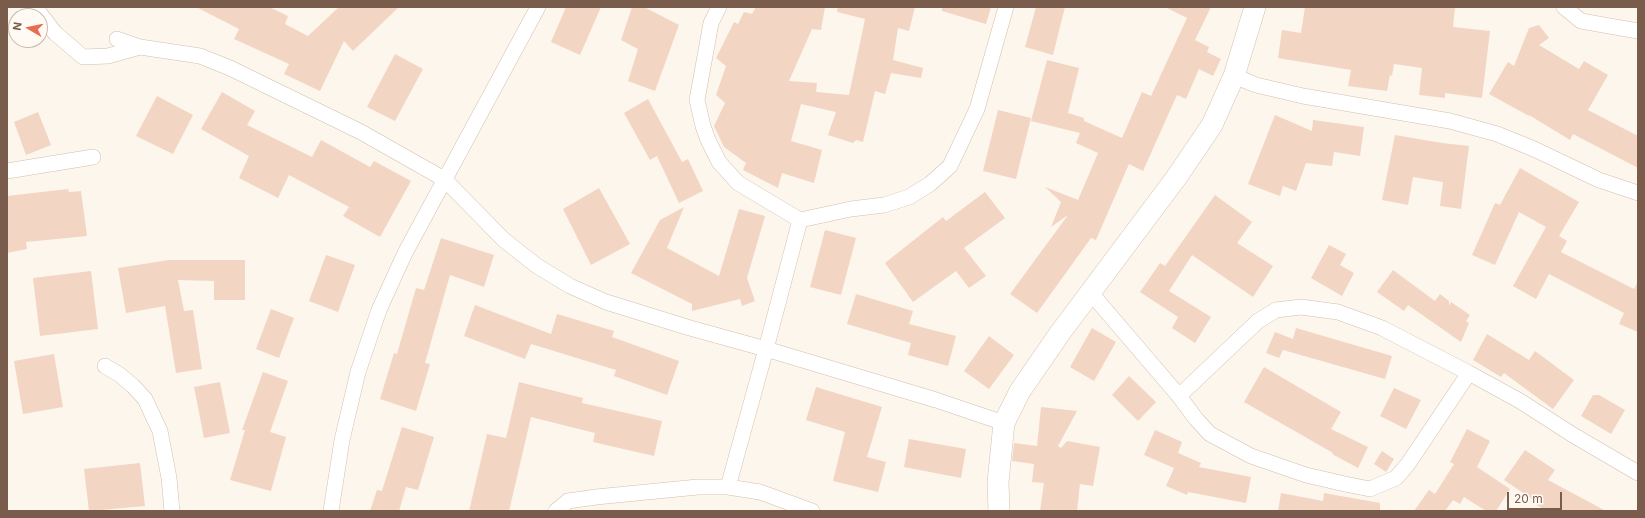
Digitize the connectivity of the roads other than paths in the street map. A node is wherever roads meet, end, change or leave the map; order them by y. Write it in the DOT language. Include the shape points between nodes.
graph roads {
  1 [pos="35,7"];
  2 [pos="538,7"];
  3 [pos="719,7"];
  4 [pos="1006,7"];
  5 [pos="1255,7"];
  6 [pos="1564,7"];
  7 [pos="1638,31"];
  8 [pos="117,39"];
  9 [pos="140,46"];
  10 [pos="1234,76"];
  11 [pos="93,157"];
  12 [pos="7,171"];
  13 [pos="444,179"];
  14 [pos="1638,193"];
  15 [pos="800,220"];
  16 [pos="1090,292"];
  17 [pos="766,349"];
  18 [pos="105,366"];
  19 [pos="1470,373"];
  20 [pos="1179,396"];
  21 [pos="1004,423"];
  22 [pos="1638,473"];
  23 [pos="728,487"];
  24 [pos="172,511"];
  25 [pos="331,511"];
  26 [pos="556,511"];
  27 [pos="812,511"];
  28 [pos="999,511"];
  1 -- 9 [label="street" via="55,33 83,57 108,56"];
  2 -- 13 [label="street"];
  3 -- 15 [label="street" via="711,23 697,100 708,140 719,162 738,183"];
  4 -- 15 [label="street" via="977,109 950,166 930,184 909,197 884,205"];
  5 -- 10 [label="street"];
  6 -- 7 [label="street" via="1581,21"];
  8 -- 9 [label="street"];
  9 -- 13 [label="street" via="200,56 230,68 361,132"];
  10 -- 14 [label="street" via="1256,85 1303,96 1450,121 1497,134 1598,180"];
  10 -- 16 [label="street" via="1208,131"];
  11 -- 12 [label="street"];
  13 -- 17 [label="street" via="504,240 570,286 606,302"];
  13 -- 25 [label="street" via="405,253 380,310 358,372 342,440"];
  15 -- 17 [label="street"];
  16 -- 20 [label="street"];
  16 -- 21 [label="street" via="1020,391"];
  17 -- 21 [label="street"];
  17 -- 23 [label="street"];
  18 -- 24 [label="street" via="120,375 145,399 160,431"];
  19 -- 20 [label="street" via="1382,328 1338,312 1301,307 1276,310 1258,322"];
  19 -- 20 [label="street" via="1396,478 1370,489 1306,475 1251,456 1210,434"];
  19 -- 22 [label="street"];
  21 -- 28 [label="street" via="998,482"];
  23 -- 26 [label="street" via="698,487 596,497 568,501"];
  23 -- 27 [label="street" via="760,492"];
}
